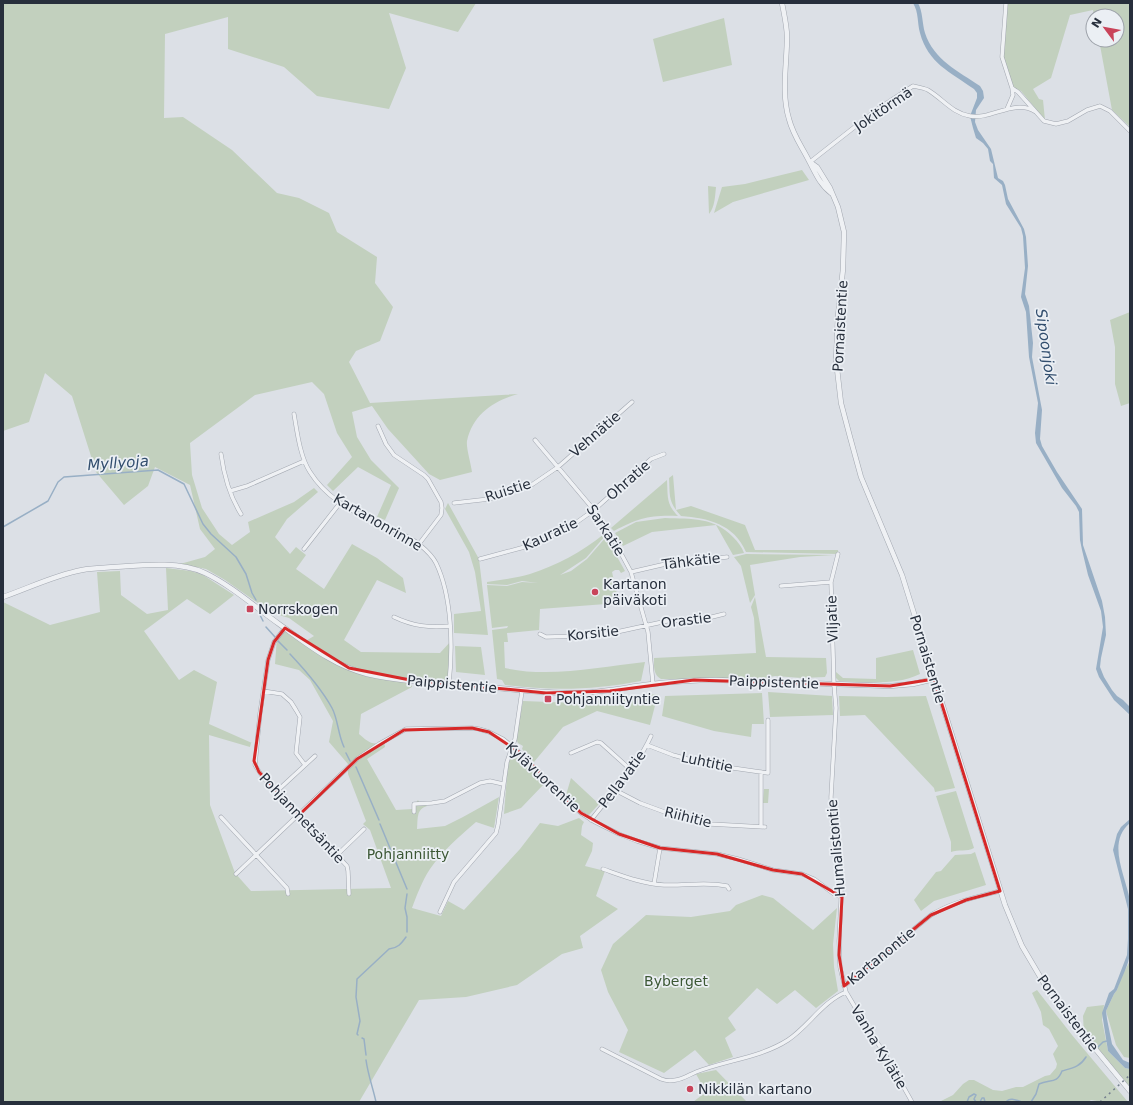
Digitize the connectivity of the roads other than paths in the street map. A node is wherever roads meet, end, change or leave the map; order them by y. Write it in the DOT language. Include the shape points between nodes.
graph roads {
  1 [pos="782,3"];
  2 [pos="1006,3"];
  3 [pos="1012,88"];
  4 [pos="1006,109"];
  5 [pos="1036,112"];
  6 [pos="1130,131"];
  7 [pos="810,162"];
  8 [pos="632,402"];
  9 [pos="294,414"];
  10 [pos="378,426"];
  11 [pos="534,440"];
  12 [pos="221,454"];
  13 [pos="664,454"];
  14 [pos="304,461"];
  15 [pos="558,467"];
  16 [pos="230,491"];
  17 [pos="340,503"];
  18 [pos="454,503"];
  19 [pos="594,510"];
  20 [pos="240,514"];
  21 [pos="419,544"];
  22 [pos="304,549"];
  23 [pos="838,554"];
  24 [pos="728,557"];
  25 [pos="480,559"];
  26 [pos="631,572"];
  27 [pos="831,582"];
  28 [pos="781,586"];
  29 [pos="3,596"];
  30 [pos="724,614"];
  31 [pos="394,617"];
  32 [pos="450,626"];
  33 [pos="646,626"];
  34 [pos="285,628"];
  35 [pos="540,634"];
  36 [pos="934,679"];
  37 [pos="449,683"];
  38 [pos="653,684"];
  39 [pos="834,685"];
  40 [pos="522,691"];
  41 [pos="263,692"];
  42 [pos="768,720"];
  43 [pos="651,736"];
  44 [pos="647,745"];
  45 [pos="512,747"];
  46 [pos="571,754"];
  47 [pos="315,756"];
  48 [pos="305,765"];
  49 [pos="631,770"];
  50 [pos="761,772"];
  51 [pos="503,784"];
  52 [pos="615,790"];
  53 [pos="276,792"];
  54 [pos="414,812"];
  55 [pos="299,815"];
  56 [pos="221,817"];
  57 [pos="591,820"];
  58 [pos="364,830"];
  59 [pos="660,848"];
  60 [pos="256,855"];
  61 [pos="337,855"];
  62 [pos="604,869"];
  63 [pos="236,874"];
  64 [pos="654,884"];
  65 [pos="729,889"];
  66 [pos="1000,891"];
  67 [pos="288,894"];
  68 [pos="349,894"];
  69 [pos="841,897"];
  70 [pos="440,912"];
  71 [pos="844,986"];
  72 [pos="846,992"];
  73 [pos="602,1049"];
  74 [pos="1130,1091"];
  75 [pos="912,1102"];
  1 -- 7 [label="street, Pornaistentie" via="787,34 785,91 788,118"];
  2 -- 3 [label="street" via="1002,57"];
  3 -- 4 [label="street" via="1013,95"];
  3 -- 5 [label="street"];
  4 -- 5 [label="street, Jokitörmä" via="1021,107"];
  4 -- 7 [label="street, Jokitörmä" via="978,117 970,116 958,113 927,89 913,86 875,111"];
  5 -- 6 [label="street" via="1044,122 1056,124 1100,106 1110,111"];
  7 -- 36 [label="street, Pornaistentie" via="838,207 844,232 836,360 842,402 859,470 902,575"];
  8 -- 15 [label="street, Vehnätie"];
  9 -- 14 [label="street, Kartanonrinne"];
  10 -- 21 [label="street" via="394,454 428,479 441,502 441,515"];
  11 -- 15 [label="street, Sarkatie"];
  12 -- 16 [label="street"];
  13 -- 19 [label="street, Ohratie" via="651,459"];
  14 -- 16 [label="street"];
  14 -- 17 [label="street, Kartanonrinne" via="325,490"];
  15 -- 18 [label="street, Ruistie" via="533,484 489,499"];
  15 -- 19 [label="street, Sarkatie"];
  16 -- 20 [label="street"];
  17 -- 21 [label="street, Kartanonrinne"];
  17 -- 22 [label="street"];
  19 -- 25 [label="street, Kauratie" via="570,527 532,545"];
  19 -- 26 [label="street, Sarkatie"];
  21 -- 32 [label="street, Kartanonrinne" via="436,561 442,576"];
  23 -- 27 [label="street, Viljatie"];
  24 -- 26 [label="street, Tähkätie" via="670,563"];
  26 -- 33 [label="street, Sarkatie"];
  27 -- 28 [label="street"];
  27 -- 39 [label="street, Viljatie"];
  29 -- 34 [label="street, Paippistentie" via="81,570 167,565 193,569 223,583"];
  30 -- 33 [label="street, Orastie"];
  31 -- 32 [label="street" via="408,624 420,626"];
  32 -- 37 [label="street, Kartanonrinne"];
  33 -- 35 [label="street, Korsitie" via="583,636 546,637"];
  33 -- 38 [label="street, Sarkatie"];
  34 -- 37 [label="street, Paippistentie" via="326,657 358,671 416,681"];
  34 -- 41 [label="street, Pohjanmetsäntie" via="274,642 270,653"];
  36 -- 39 [label="street, Paippistentie" via="890,686"];
  36 -- 66 [label="street, Pornaistentie"];
  37 -- 40 [label="street, Paippistentie"];
  38 -- 39 [label="street, Paippistentie" via="716,680"];
  38 -- 40 [label="street, Paippistentie" via="580,693"];
  39 -- 69 [label="street, Humalistontie" via="836,708 832,813 841,878"];
  40 -- 45 [label="street"];
  41 -- 48 [label="street" via="282,694 296,710 300,717 296,753"];
  41 -- 53 [label="street, Pohjanmetsäntie" via="254,761 259,772"];
  42 -- 50 [label="street, Luhtitie" via="768,773"];
  43 -- 44 [label="street, Pellavatie"];
  44 -- 49 [label="street, Pellavatie"];
  44 -- 50 [label="street, Luhtitie" via="705,764"];
  45 -- 51 [label="street"];
  45 -- 55 [label="street, Kylävuorentie" via="489,732 472,728 404,730 357,759"];
  45 -- 57 [label="street, Kylävuorentie" via="576,809"];
  46 -- 49 [label="street" via="597,742"];
  47 -- 48 [label="street"];
  48 -- 53 [label="street"];
  49 -- 52 [label="street, Pellavatie"];
  50 -- 52 [label="street, Riihitie" via="763,827 710,824 670,814"];
  51 -- 54 [label="street" via="490,781 480,783 445,801 414,804"];
  51 -- 70 [label="street" via="496,833 454,882"];
  52 -- 57 [label="street, Pellavatie"];
  53 -- 55 [label="street, Pohjanmetsäntie"];
  55 -- 60 [label="street, Kylävuorentie"];
  55 -- 61 [label="street, Pohjanmetsäntie"];
  56 -- 60 [label="street"];
  57 -- 59 [label="street, Kylävuorentie" via="625,836"];
  58 -- 61 [label="street"];
  59 -- 64 [label="street"];
  59 -- 69 [label="street, Kylävuorentie" via="722,855 767,869 802,874"];
  60 -- 63 [label="street, Kylävuorentie"];
  60 -- 67 [label="street" via="287,888"];
  61 -- 68 [label="street, Pohjanmetsäntie" via="348,871"];
  62 -- 64 [label="street"];
  64 -- 65 [label="street" via="713,884 727,886"];
  66 -- 71 [label="street, Kartanontie" via="966,900 935,913"];
  66 -- 74 [label="street, Pornaistentie" via="1022,946 1045,985"];
  69 -- 71 [label="street, Humalistontie" via="839,955"];
  71 -- 72 [label="street, Kartanontie"];
  72 -- 73 [label="street, Kartanontie" via="830,1001 799,1031 780,1044 758,1054 695,1072 678,1080 661,1079"];
  72 -- 75 [label="street, Vanha Kylätie"];
}
